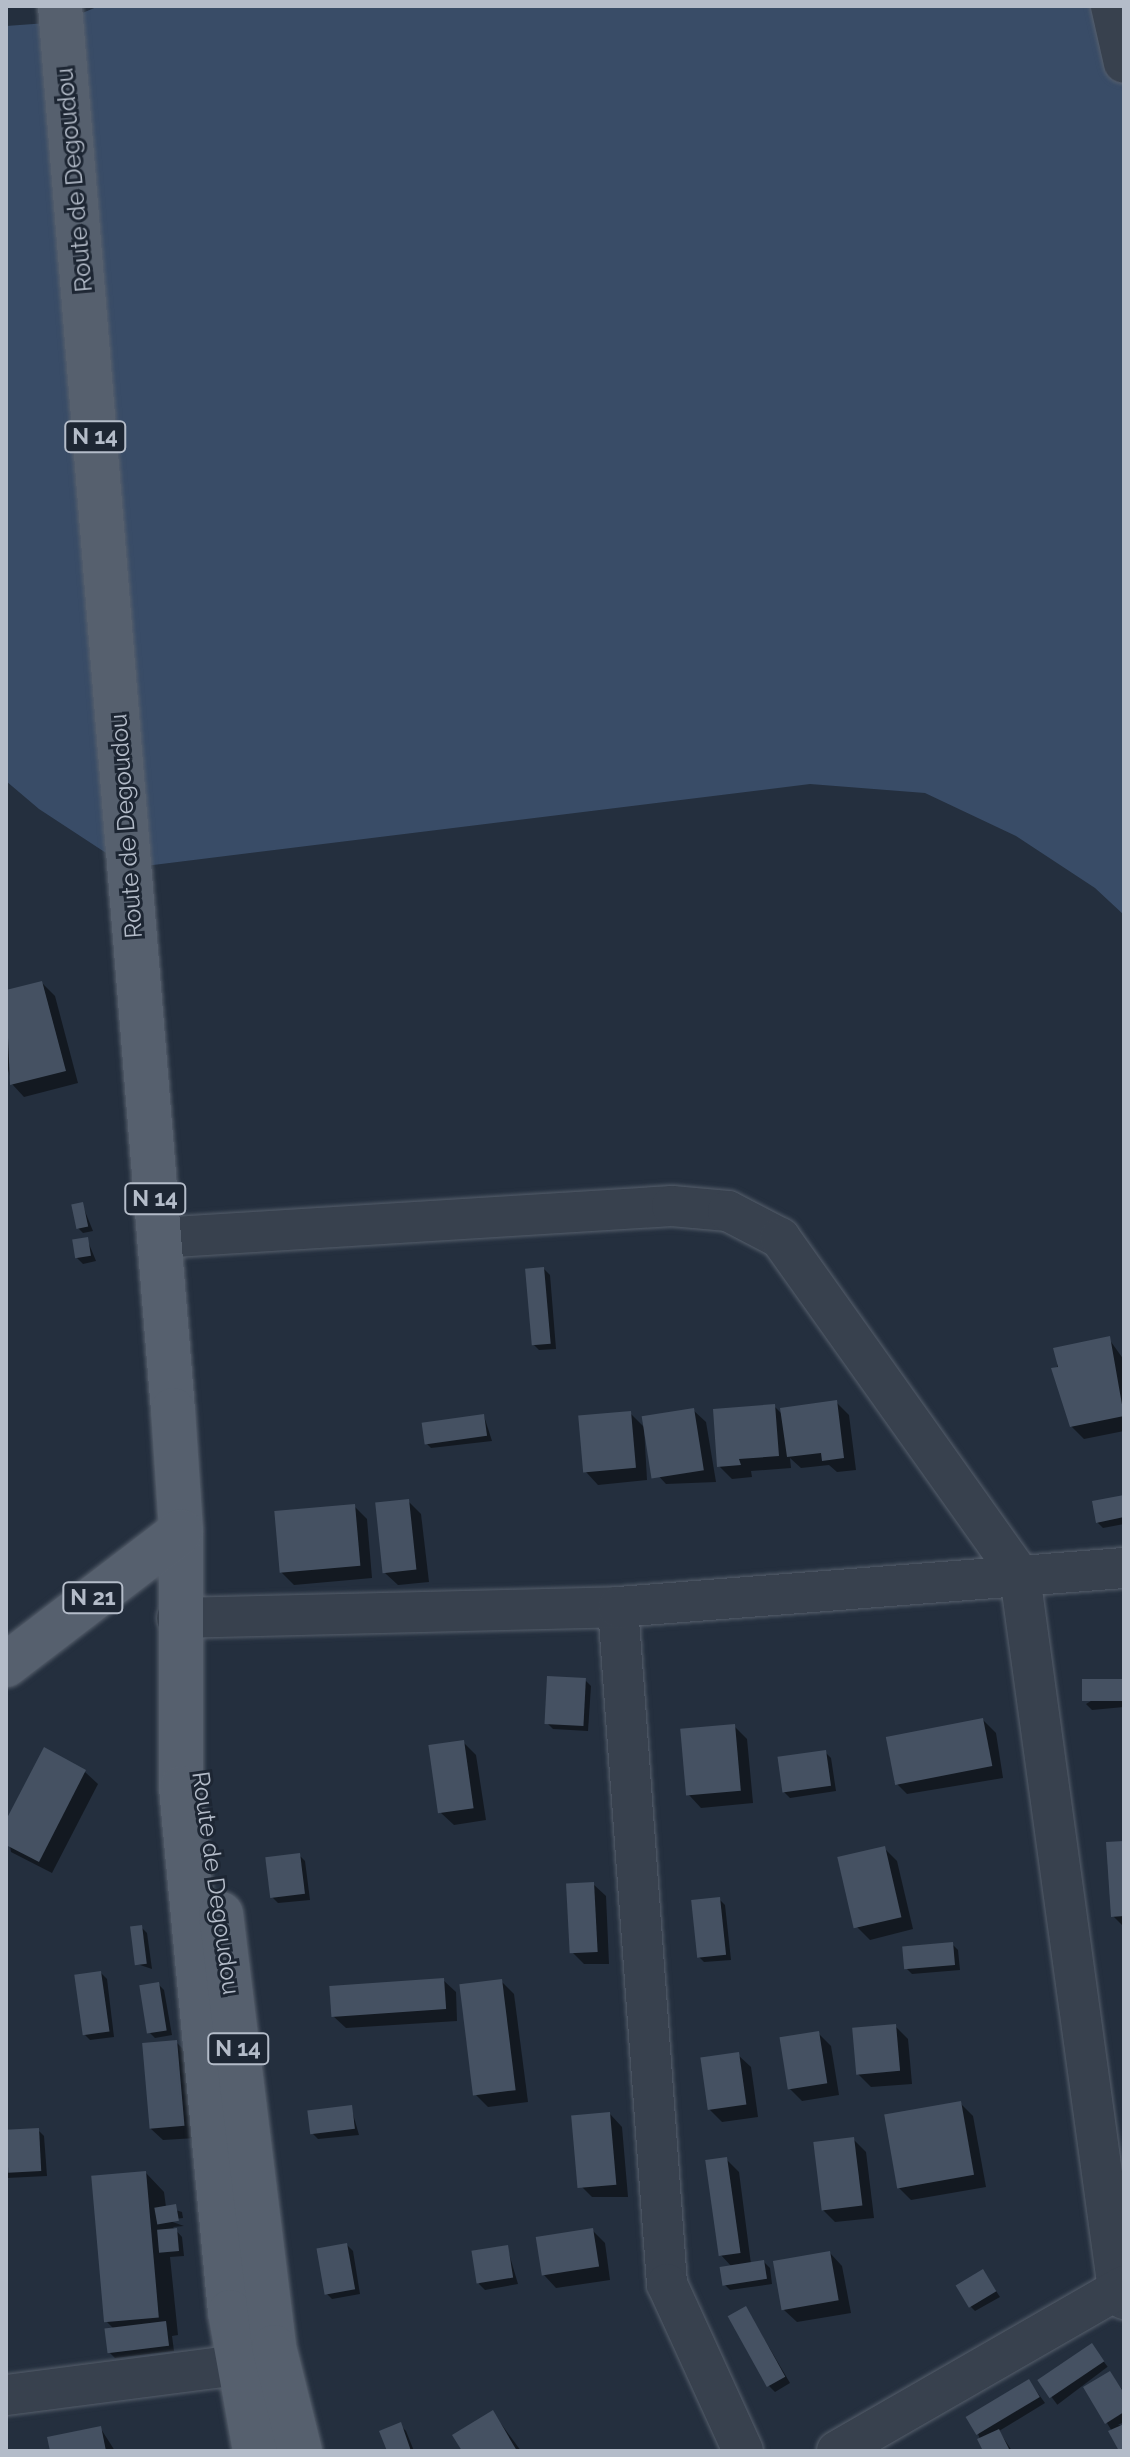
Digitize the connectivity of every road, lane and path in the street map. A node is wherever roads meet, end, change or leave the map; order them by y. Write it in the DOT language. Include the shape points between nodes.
graph roads {
  1 [pos="60,6"];
  2 [pos="1111,6"];
  3 [pos="1124,63"];
  4 [pos="158,1238"];
  5 [pos="181,1531"];
  6 [pos="1124,1568"];
  7 [pos="1020,1576"];
  8 [pos="618,1607"];
  9 [pos="178,1632"];
  10 [pos="6,1665"];
  11 [pos="1122,2292"];
  12 [pos="236,2365"];
  13 [pos="6,2395"];
  14 [pos="255,2451"];
  15 [pos="300,2451"];
  16 [pos="743,2451"];
  17 [pos="837,2451"];
  1 -- 4 [label="main road, Route de Degoudou / N 14"];
  2 -- 3 [label="street"];
  4 -- 5 [label="main road, Route de Degoudou / N 14"];
  4 -- 7 [label="street" via="672,1206 728,1211 780,1238"];
  5 -- 9 [label="main road, Route de Degoudou / N 14"];
  5 -- 10 [label="main road, N 21"];
  6 -- 7 [label="street"];
  7 -- 8 [label="street"];
  7 -- 11 [label="street"];
  8 -- 9 [label="street"];
  8 -- 16 [label="street" via="667,2284"];
  9 -- 12 [label="main road, Route de Degoudou / N 14" via="181,1788"];
  9 -- 15 [label="main road, Route de Degoudou / N 14" via="207,1793 274,2347"];
  11 -- 17 [label="street"];
  12 -- 13 [label="street"];
  12 -- 14 [label="main road, Route de Degoudou / N 14"];
}
